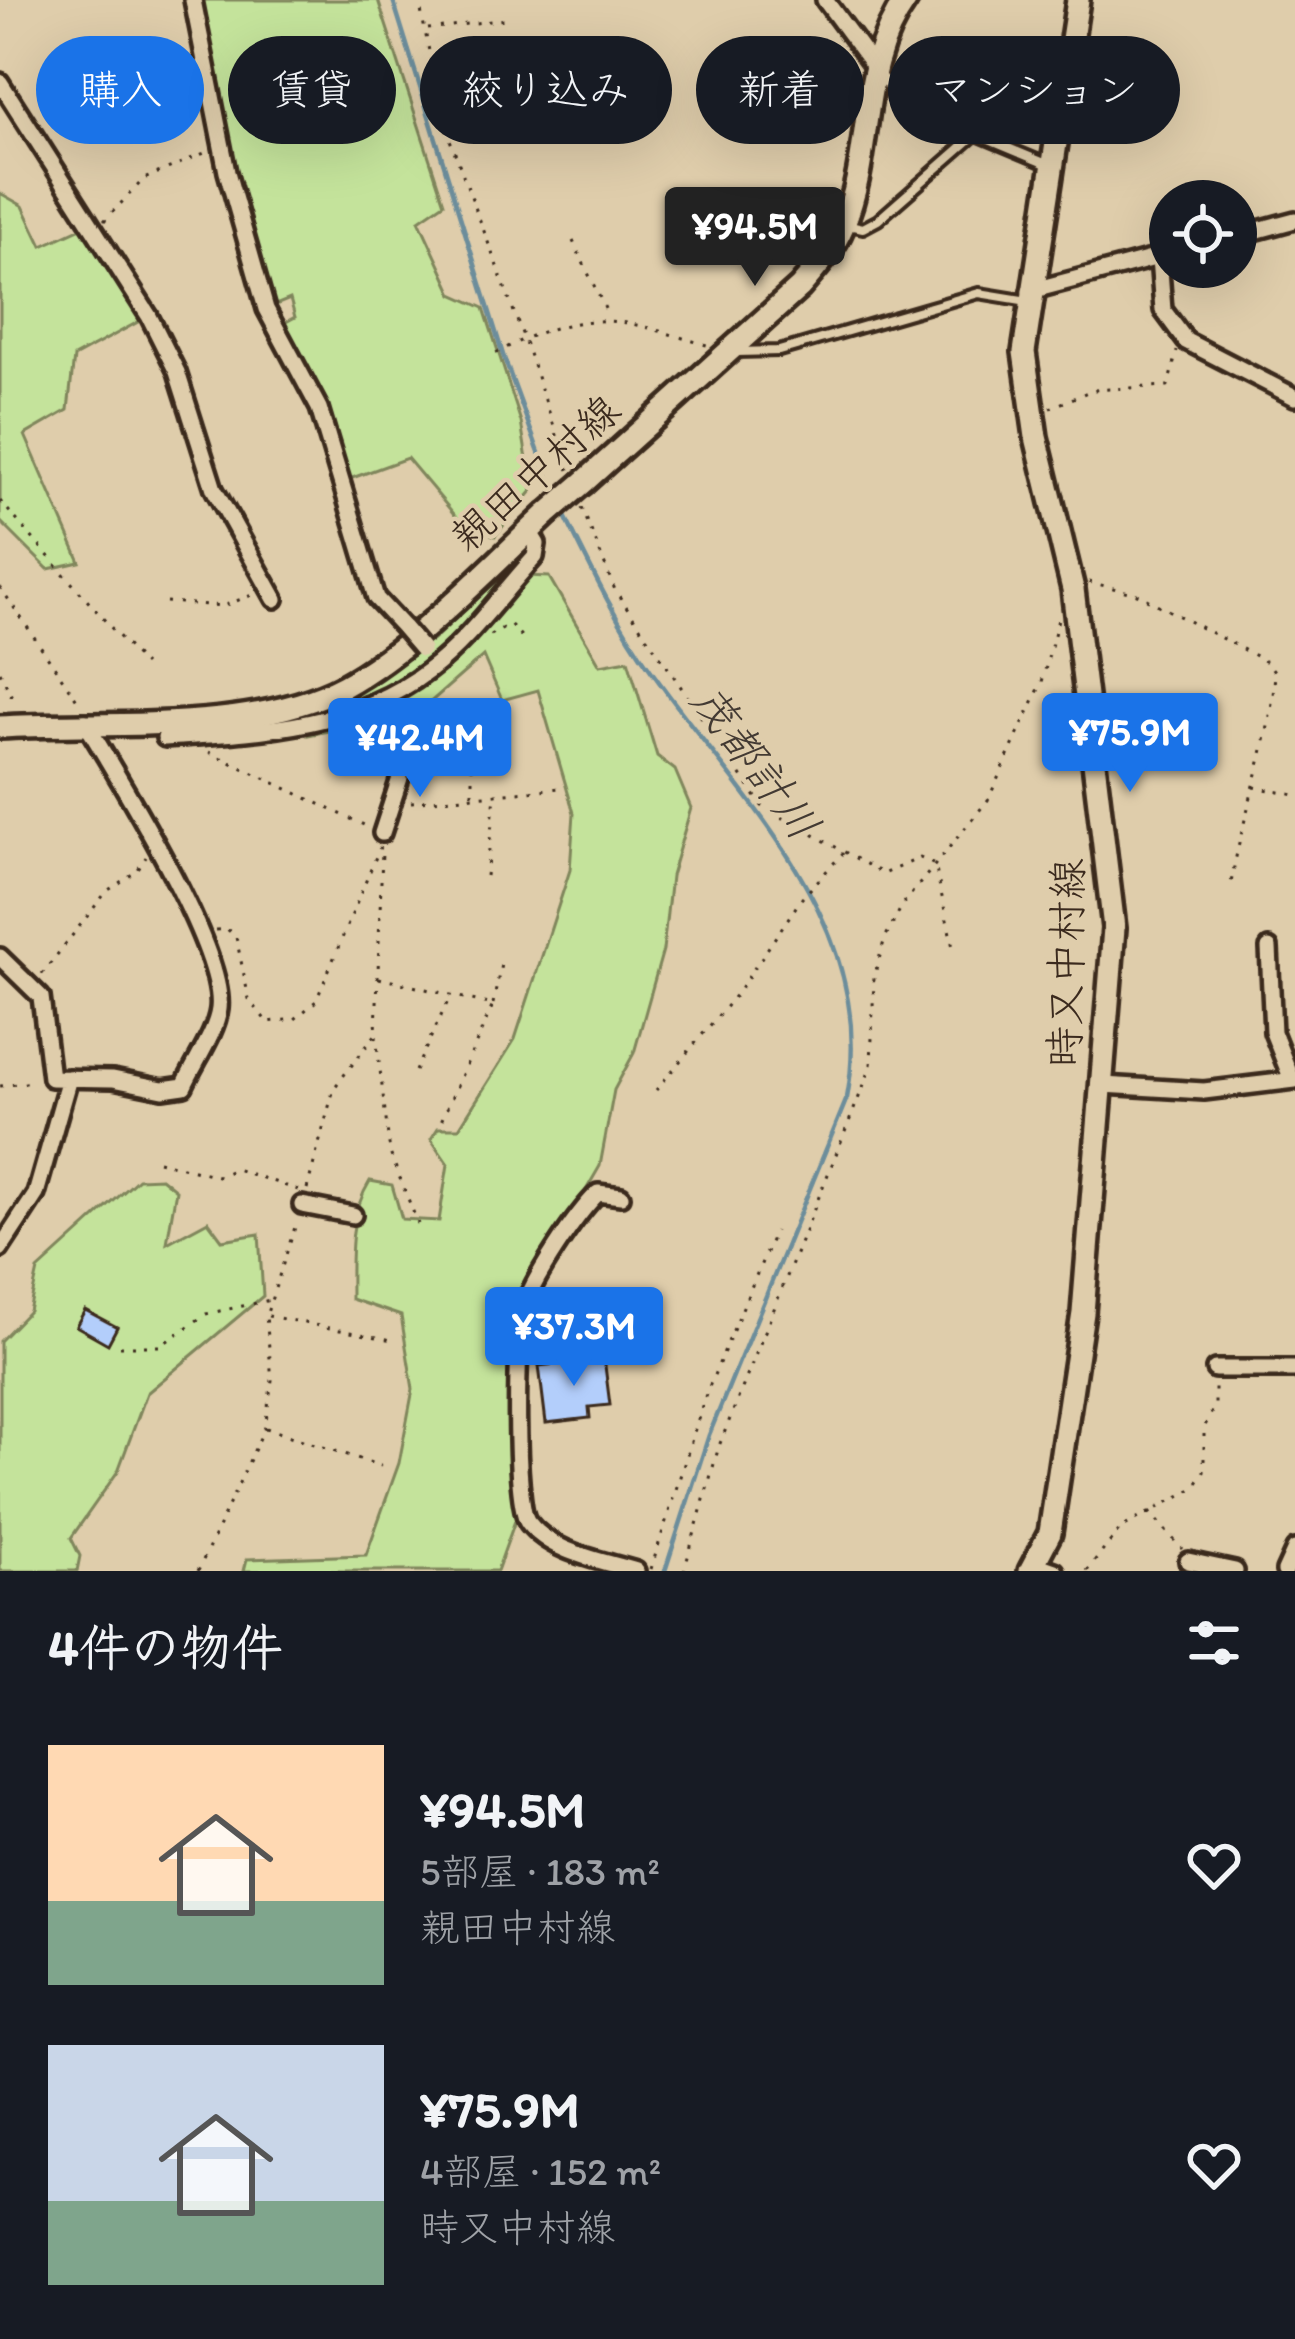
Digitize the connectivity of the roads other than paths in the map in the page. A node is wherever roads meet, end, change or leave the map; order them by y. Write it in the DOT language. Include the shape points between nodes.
graph roads {
  1 [pos="193,0"];
  2 [pos="825,0"];
  3 [pos="906,0"];
  4 [pos="1078,0"];
  5 [pos="873,64"];
  6 [pos="0,82"];
  7 [pos="888,87"];
  8 [pos="965,144"];
  9 [pos="998,144"];
  10 [pos="1051,165"];
  11 [pos="1295,220"];
  12 [pos="844,224"];
  13 [pos="1257,230"];
  14 [pos="1149,260"];
  15 [pos="1163,288"];
  16 [pos="1029,296"];
  17 [pos="730,351"];
  18 [pos="1295,397"];
  19 [pos="529,531"];
  20 [pos="275,599"];
  21 [pos="436,664"];
  22 [pos="85,722"];
  23 [pos="0,727"];
  24 [pos="165,737"];
  25 [pos="399,760"];
  26 [pos="382,838"];
  27 [pos="1269,948"];
  28 [pos="0,957"];
  29 [pos="69,1078"];
  30 [pos="1294,1080"];
  31 [pos="1103,1085"];
  32 [pos="621,1196"];
  33 [pos="304,1199"];
  34 [pos="352,1215"];
  35 [pos="0,1249"];
  36 [pos="1295,1369"];
  37 [pos="1215,1370"];
  38 [pos="1295,1549"];
  39 [pos="1188,1562"];
  40 [pos="1040,1569"];
  41 [pos="636,1571"];
  42 [pos="1235,1571"];
  43 [pos="1285,1571"];
  1 -- 21 [label="street, bridge" via="266,309 319,408 376,598"];
  2 -- 5 [label="street"];
  3 -- 5 [label="main road, 親田中村線"];
  4 -- 10 [label="main road, 時又中村線"];
  5 -- 7 [label="lane"];
  5 -- 12 [label="main road, 親田中村線"];
  6 -- 20 [label="street" via="149,316 177,372 214,489"];
  8 -- 12 [label="lane" via="878,220 863,228"];
  9 -- 10 [label="lane"];
  10 -- 16 [label="main road, 時又中村線"];
  11 -- 13 [label="street"];
  12 -- 17 [label="main road, 親田中村線" via="800,287"];
  14 -- 16 [label="street"];
  15 -- 18 [label="street" via="1163,310 1182,335"];
  16 -- 17 [label="lane" via="979,292 779,351"];
  16 -- 31 [label="main road, 時又中村線" via="1024,352 1032,416 1071,583 1114,928"];
  17 -- 19 [label="main road, 親田中村線, bridge"];
  19 -- 21 [label="street" via="535,557"];
  19 -- 22 [label="main road, 親田中村線" via="342,687 277,710"];
  21 -- 24 [label="street" via="342,714 288,730"];
  22 -- 23 [label="main road, 親田中村線"];
  22 -- 29 [label="street" via="164,856 220,987 219,1016 184,1086"];
  25 -- 26 [label="street"];
  27 -- 30 [label="street" via="1273,1032"];
  28 -- 29 [label="street" via="41,998 51,1078"];
  29 -- 35 [label="street" via="36,1194"];
  30 -- 31 [label="street" via="1204,1091"];
  31 -- 40 [label="main road, 時又中村線" via="1062,1474"];
  32 -- 41 [label="street" via="598,1192 583,1207 523,1310 517,1473 525,1520 556,1546"];
  33 -- 34 [label="street"];
  36 -- 37 [label="street"];
  38 -- 43 [label="street"];
  39 -- 42 [label="street"];
}
